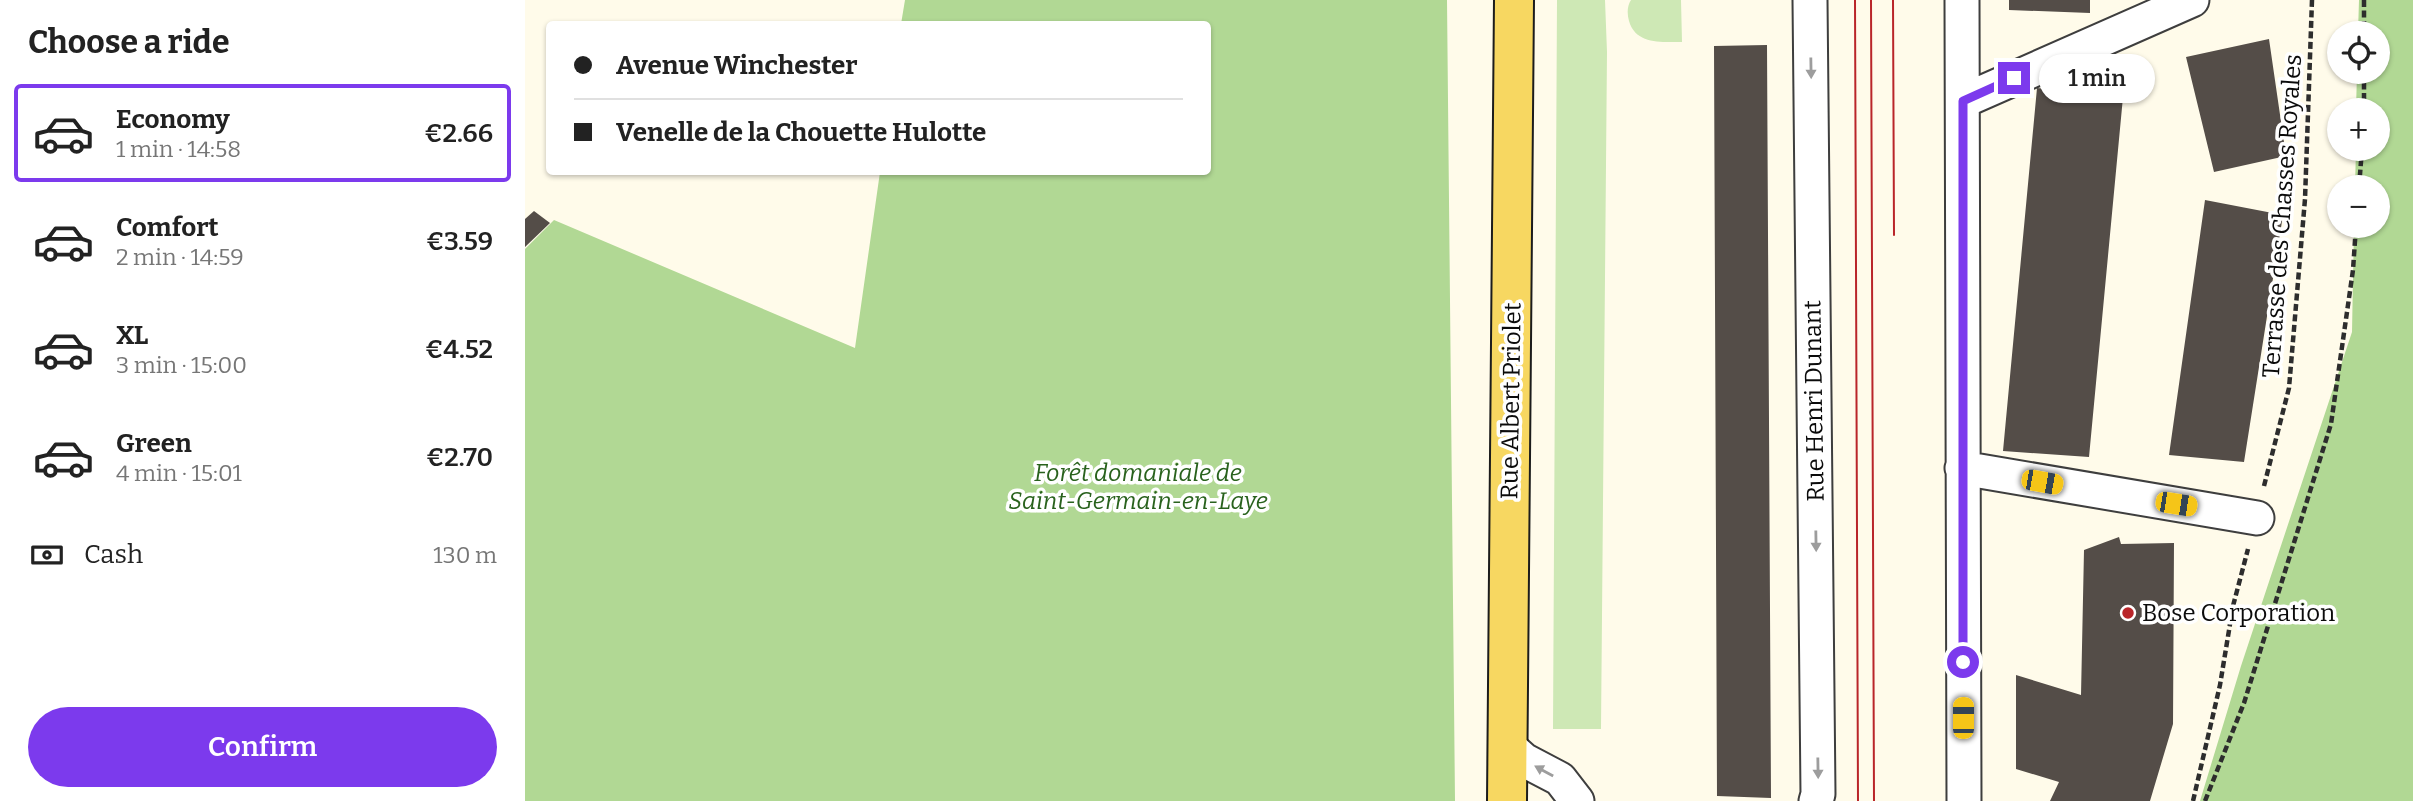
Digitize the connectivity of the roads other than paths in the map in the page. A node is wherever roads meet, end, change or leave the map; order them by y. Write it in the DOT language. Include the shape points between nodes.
graph roads {
  1 [pos="1514,0"];
  2 [pos="1810,0"];
  3 [pos="1962,0"];
  4 [pos="2192,0"];
  5 [pos="1963,101"];
  6 [pos="1962,468"];
  7 [pos="2256,518"];
  8 [pos="1507,745"];
  9 [pos="1507,801"];
  10 [pos="1577,801"];
  11 [pos="1816,801"];
  12 [pos="1964,801"];
  1 -- 8 [label="main road, Rue Albert Priolet"];
  2 -- 11 [label="street, Rue Henri Dunant, one-way"];
  3 -- 5 [label="street"];
  4 -- 5 [label="street"];
  5 -- 6 [label="street"];
  6 -- 7 [label="street"];
  6 -- 12 [label="street"];
  8 -- 9 [label="main road, Rue Albert Priolet"];
  10 -- 8 [label="street, one-way" via="1560,779"];
}
